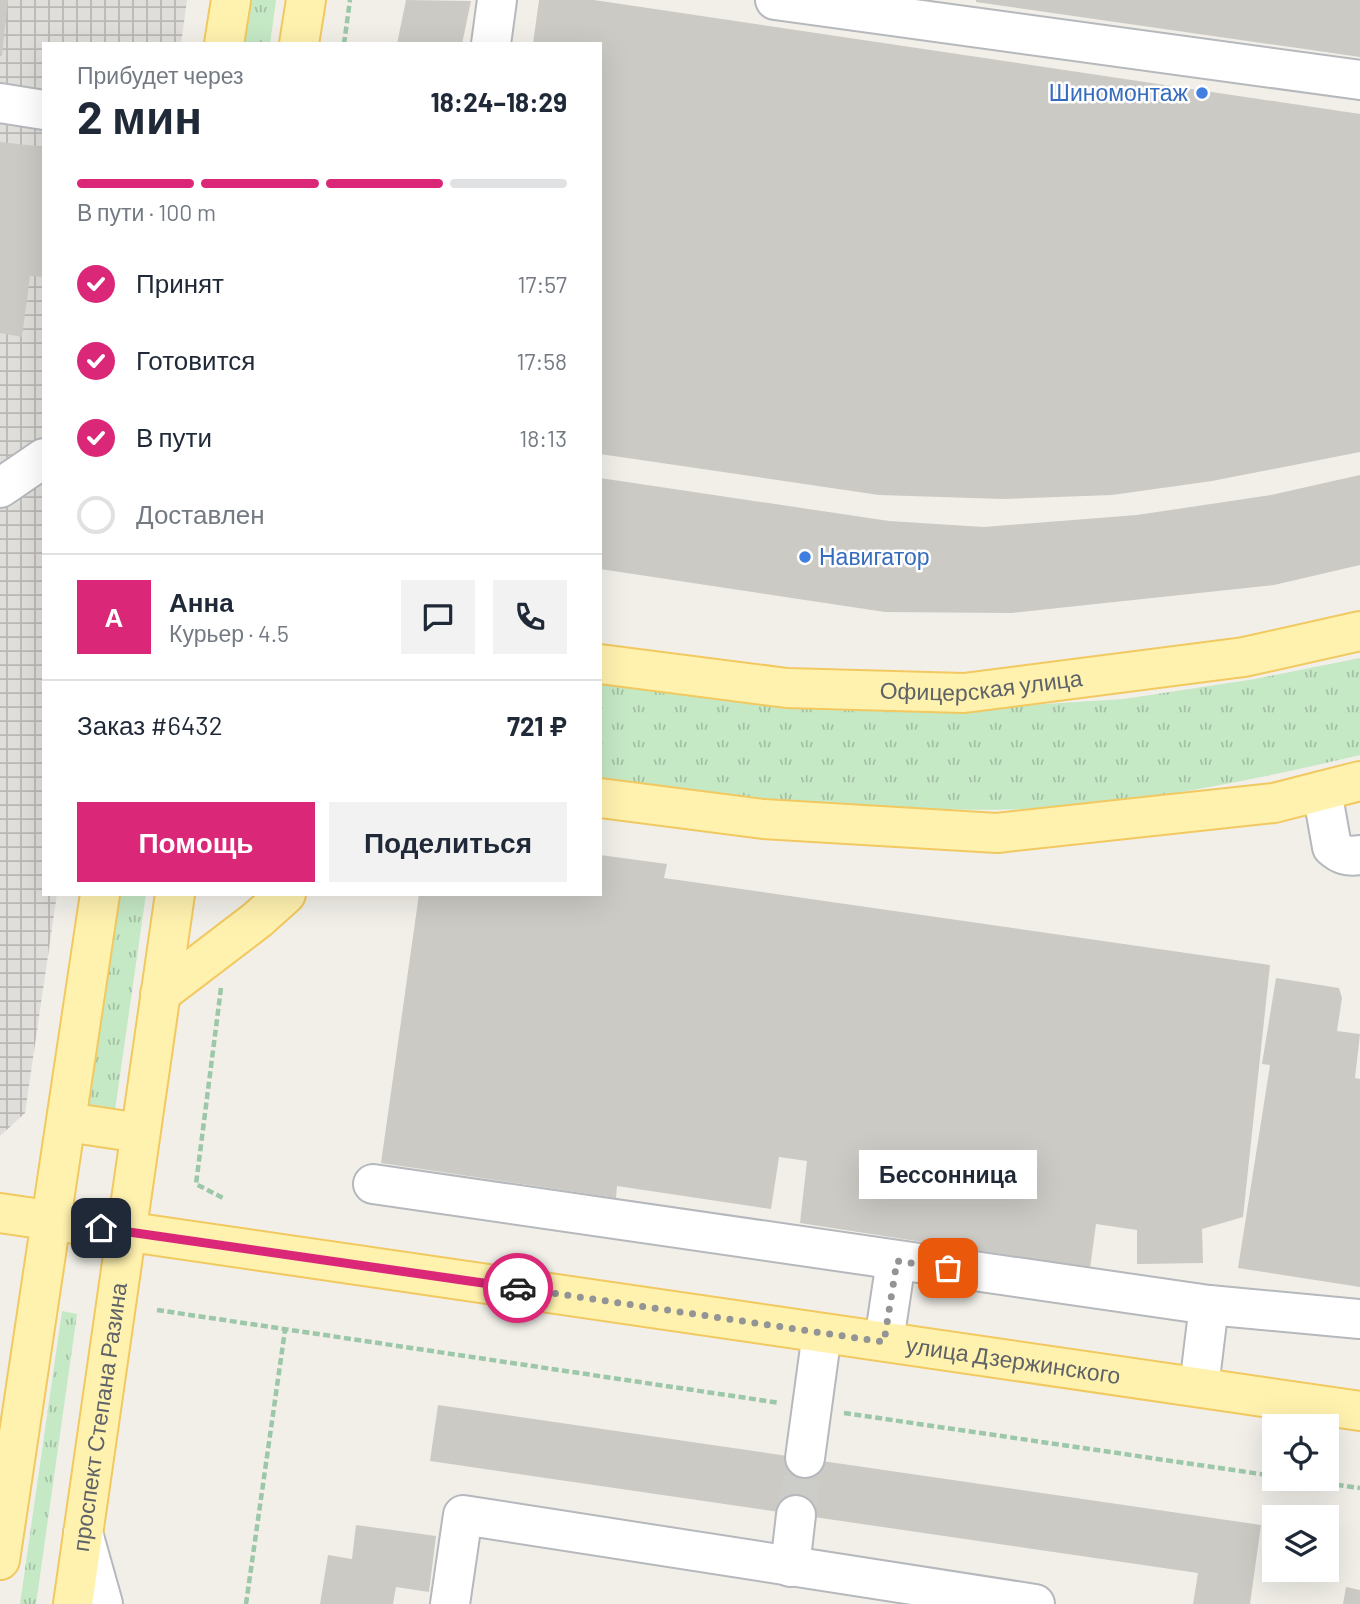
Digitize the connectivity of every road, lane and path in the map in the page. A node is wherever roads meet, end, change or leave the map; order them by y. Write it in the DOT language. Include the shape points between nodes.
graph roads {
  1 [pos="231,0"];
  2 [pos="306,0"];
  3 [pos="350,0"];
  4 [pos="497,0"];
  5 [pos="775,0"];
  6 [pos="224,42"];
  7 [pos="299,42"];
  8 [pos="344,42"];
  9 [pos="491,42"];
  10 [pos="1360,80"];
  11 [pos="0,103"];
  12 [pos="42,110"];
  13 [pos="42,459"];
  14 [pos="0,488"];
  15 [pos="1360,631"];
  16 [pos="602,664"];
  17 [pos="1360,781"];
  18 [pos="1322,791"];
  19 [pos="602,798"];
  20 [pos="1360,855"];
  21 [pos="100,896"];
  22 [pos="175,896"];
  23 [pos="284,896"];
  24 [pos="222,981"];
  25 [pos="160,994"];
  26 [pos="67,1122"];
  27 [pos="140,1133"];
  28 [pos="373,1184"];
  29 [pos="223,1198"];
  30 [pos="0,1213"];
  31 [pos="52,1220"];
  32 [pos="126,1231"];
  33 [pos="897,1261"];
  34 [pos="1209,1305"];
  35 [pos="157,1310"];
  36 [pos="1360,1319"];
  37 [pos="822,1333"];
  38 [pos="884,1342"];
  39 [pos="1199,1387"];
  40 [pos="1360,1411"];
  41 [pos="805,1458"];
  42 [pos="1339,1485"];
  43 [pos="1360,1488"];
  44 [pos="796,1515"];
  45 [pos="83,1533"];
  46 [pos="2,1539"];
  47 [pos="790,1567"];
  48 [pos="73,1604"];
  49 [pos="103,1604"];
  50 [pos="246,1604"];
  51 [pos="450,1604"];
  52 [pos="1035,1604"];
  1 -- 6 [label="main road"];
  2 -- 7 [label="main road"];
  3 -- 8 [label="path"];
  4 -- 9 [label="street"];
  5 -- 10 [label="street"];
  11 -- 12 [label="street"];
  13 -- 14 [label="street"];
  15 -- 16 [label="main road, Офицерская улица" via="1244,657 964,693 787,688"];
  17 -- 18 [label="main road"];
  18 -- 19 [label="main road" via="1274,803 997,833 763,819"];
  18 -- 20 [label="street" via="1332,847 1352,857"];
  21 -- 26 [label="main road"];
  22 -- 25 [label="main road, проспект Степана Разина"];
  23 -- 25 [label="main road"];
  24 -- 29 [label="path" via="196,1184"];
  25 -- 27 [label="main road, проспект Степана Разина"];
  26 -- 27 [label="main road"];
  26 -- 31 [label="main road"];
  27 -- 32 [label="main road, проспект Степана Разина"];
  28 -- 33 [label="street"];
  30 -- 31 [label="main road, улица Дзержинского"];
  31 -- 32 [label="main road, улица Дзержинского"];
  31 -- 46 [label="main road"];
  32 -- 37 [label="main road, улица Дзержинского"];
  32 -- 45 [label="main road, проспект Степана Разина"];
  33 -- 34 [label="street"];
  33 -- 38 [label="street"];
  34 -- 36 [label="street"];
  34 -- 39 [label="street"];
  35 -- 50 [label="path" via="285,1330"];
  37 -- 38 [label="main road, улица Дзержинского"];
  37 -- 41 [label="street"];
  38 -- 39 [label="main road, улица Дзержинского"];
  39 -- 40 [label="main road, улица Дзержинского"];
  42 -- 43 [label="path"];
  44 -- 47 [label="street"];
  45 -- 48 [label="main road, проспект Степана Разина"];
  45 -- 49 [label="street"];
  47 -- 51 [label="street" via="463,1515"];
  47 -- 52 [label="street"];
}
